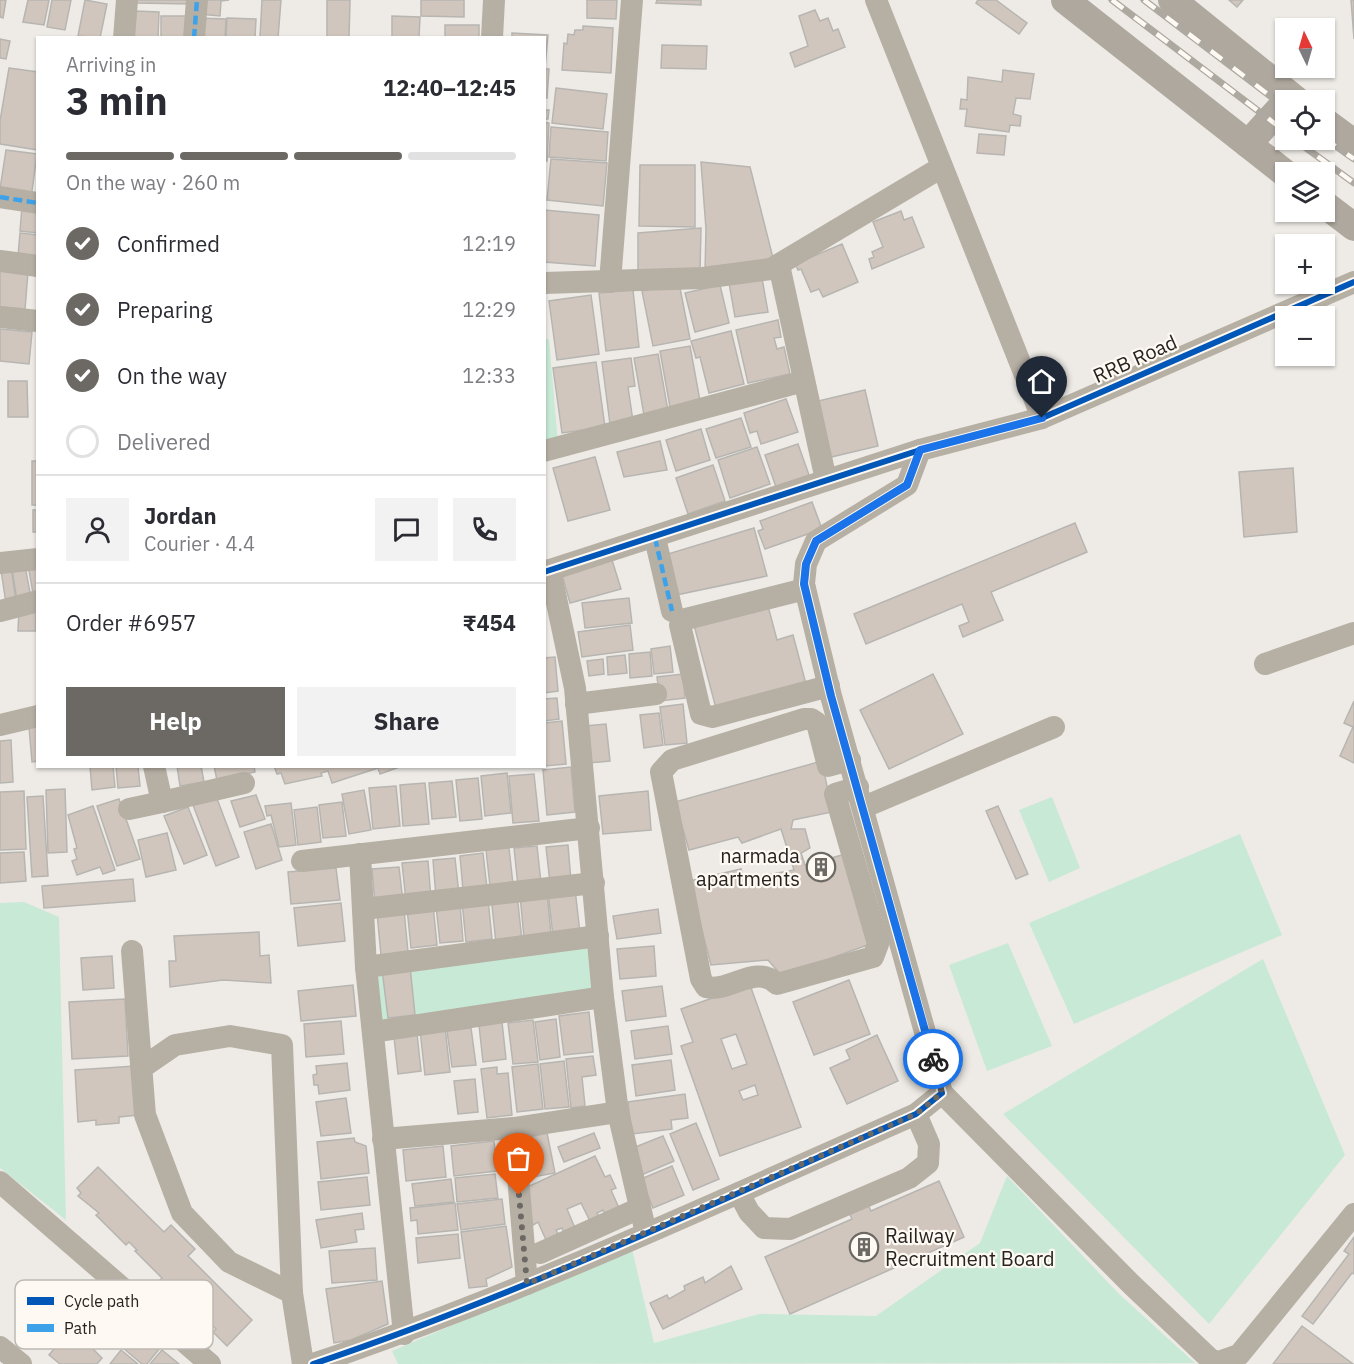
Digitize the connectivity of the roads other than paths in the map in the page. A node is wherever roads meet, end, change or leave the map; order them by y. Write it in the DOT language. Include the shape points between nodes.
graph roads {
  1 [pos="127,0"];
  2 [pos="197,0"];
  3 [pos="494,0"];
  4 [pos="632,0"];
  5 [pos="876,0"];
  6 [pos="1065,0"];
  7 [pos="1172,0"];
  8 [pos="124,36"];
  9 [pos="195,36"];
  10 [pos="492,36"];
  11 [pos="1277,90"];
  12 [pos="1275,115"];
  13 [pos="1335,129"];
  14 [pos="1354,143"];
  15 [pos="1248,144"];
  16 [pos="1275,165"];
  17 [pos="942,168"];
  18 [pos="0,197"];
  19 [pos="36,203"];
  20 [pos="1335,212"];
  21 [pos="1354,227"];
  22 [pos="0,261"];
  23 [pos="778,265"];
  24 [pos="36,266"];
  25 [pos="610,282"];
  26 [pos="1354,282"];
  27 [pos="546,283"];
  28 [pos="0,317"];
  29 [pos="36,321"];
  30 [pos="804,381"];
  31 [pos="1042,418"];
  32 [pos="546,450"];
  33 [pos="920,450"];
  34 [pos="826,480"];
  35 [pos="655,538"];
  36 [pos="36,559"];
  37 [pos="0,563"];
  38 [pos="547,571"];
  39 [pos="805,589"];
  40 [pos="36,602"];
  41 [pos="0,611"];
  42 [pos="672,611"];
  43 [pos="1354,633"];
  44 [pos="1265,664"];
  45 [pos="829,686"];
  46 [pos="656,694"];
  47 [pos="576,704"];
  48 [pos="36,716"];
  49 [pos="0,725"];
  50 [pos="1054,727"];
  51 [pos="850,760"];
  52 [pos="828,766"];
  53 [pos="154,768"];
  54 [pos="244,783"];
  55 [pos="834,794"];
  56 [pos="861,797"];
  57 [pos="162,801"];
  58 [pos="129,809"];
  59 [pos="589,828"];
  60 [pos="360,854"];
  61 [pos="302,861"];
  62 [pos="594,883"];
  63 [pos="363,909"];
  64 [pos="598,936"];
  65 [pos="132,951"];
  66 [pos="366,967"];
  67 [pos="603,997"];
  68 [pos="373,1032"];
  69 [pos="143,1067"];
  70 [pos="942,1093"];
  71 [pos="618,1112"];
  72 [pos="916,1114"];
  73 [pos="514,1128"];
  74 [pos="383,1139"];
  75 [pos="613,1144"];
  76 [pos="0,1182"];
  77 [pos="739,1193"];
  78 [pos="636,1210"];
  79 [pos="1354,1214"];
  80 [pos="646,1233"];
  81 [pos="540,1253"];
  82 [pos="113,1280"];
  83 [pos="527,1284"];
  84 [pos="292,1293"];
  85 [pos="404,1334"];
  86 [pos="0,1347"];
  87 [pos="193,1349"];
  88 [pos="1227,1362"];
  89 [pos="21,1364"];
  90 [pos="210,1364"];
  91 [pos="303,1364"];
  92 [pos="313,1364"];
  1 -- 8 [label="street"];
  2 -- 9 [label="street"];
  3 -- 10 [label="street"];
  4 -- 25 [label="street"];
  5 -- 17 [label="street"];
  6 -- 15 [label="main road"];
  7 -- 11 [label="main road"];
  12 -- 15 [label="main road"];
  13 -- 14 [label="main road"];
  15 -- 16 [label="main road"];
  17 -- 23 [label="street"];
  17 -- 31 [label="street"];
  18 -- 19 [label="street"];
  20 -- 21 [label="main road"];
  22 -- 24 [label="street"];
  23 -- 25 [label="street" via="703,278"];
  23 -- 30 [label="street"];
  25 -- 27 [label="street"];
  26 -- 31 [label="street, RRB Road"];
  28 -- 29 [label="street"];
  30 -- 32 [label="street"];
  30 -- 34 [label="street"];
  31 -- 33 [label="street, RRB Road"];
  33 -- 34 [label="street, RRB Road"];
  33 -- 39 [label="street" via="907,485 816,541 806,564"];
  34 -- 35 [label="street, RRB Road"];
  35 -- 38 [label="street, RRB Road"];
  35 -- 42 [label="street"];
  36 -- 37 [label="street"];
  38 -- 47 [label="street"];
  39 -- 45 [label="street"];
  39 -- 45 [label="street" via="682,620 701,714 712,717"];
  40 -- 41 [label="street"];
  43 -- 44 [label="street"];
  45 -- 51 [label="street"];
  46 -- 47 [label="street"];
  47 -- 59 [label="street"];
  48 -- 49 [label="street"];
  50 -- 56 [label="street"];
  51 -- 52 [label="street"];
  51 -- 56 [label="street"];
  52 -- 55 [label="street"];
  52 -- 55 [label="street" via="817,723 804,719 672,760 661,772 701,979 706,987 713,989 743,978 765,976 777,984 873,957 878,944"];
  53 -- 57 [label="street"];
  54 -- 57 [label="street"];
  55 -- 56 [label="street"];
  56 -- 70 [label="street"];
  57 -- 58 [label="street"];
  59 -- 60 [label="street"];
  59 -- 62 [label="street"];
  60 -- 61 [label="street"];
  60 -- 63 [label="street"];
  62 -- 63 [label="street"];
  62 -- 64 [label="street"];
  63 -- 66 [label="street"];
  64 -- 66 [label="street"];
  64 -- 67 [label="street"];
  65 -- 69 [label="street"];
  66 -- 68 [label="street"];
  67 -- 68 [label="street"];
  67 -- 71 [label="street"];
  68 -- 74 [label="street"];
  69 -- 84 [label="street" via="145,1115 182,1213 229,1262"];
  69 -- 84 [label="street" via="175,1045 230,1036 282,1046"];
  70 -- 72 [label="street"];
  70 -- 88 [label="street" via="1203,1353 1211,1360"];
  71 -- 73 [label="street"];
  71 -- 78 [label="street"];
  72 -- 77 [label="street"];
  72 -- 77 [label="street" via="929,1143 928,1163 909,1178 790,1229 764,1228"];
  73 -- 74 [label="street"];
  73 -- 83 [label="street"];
  74 -- 85 [label="street"];
  75 -- 78 [label="street"];
  76 -- 82 [label="street"];
  77 -- 80 [label="street"];
  78 -- 80 [label="street"];
  78 -- 81 [label="street"];
  79 -- 88 [label="street" via="1239,1355"];
  80 -- 83 [label="street"];
  83 -- 85 [label="street"];
  84 -- 91 [label="street"];
  85 -- 92 [label="street"];
  86 -- 89 [label="street"];
  87 -- 90 [label="street"];
}
